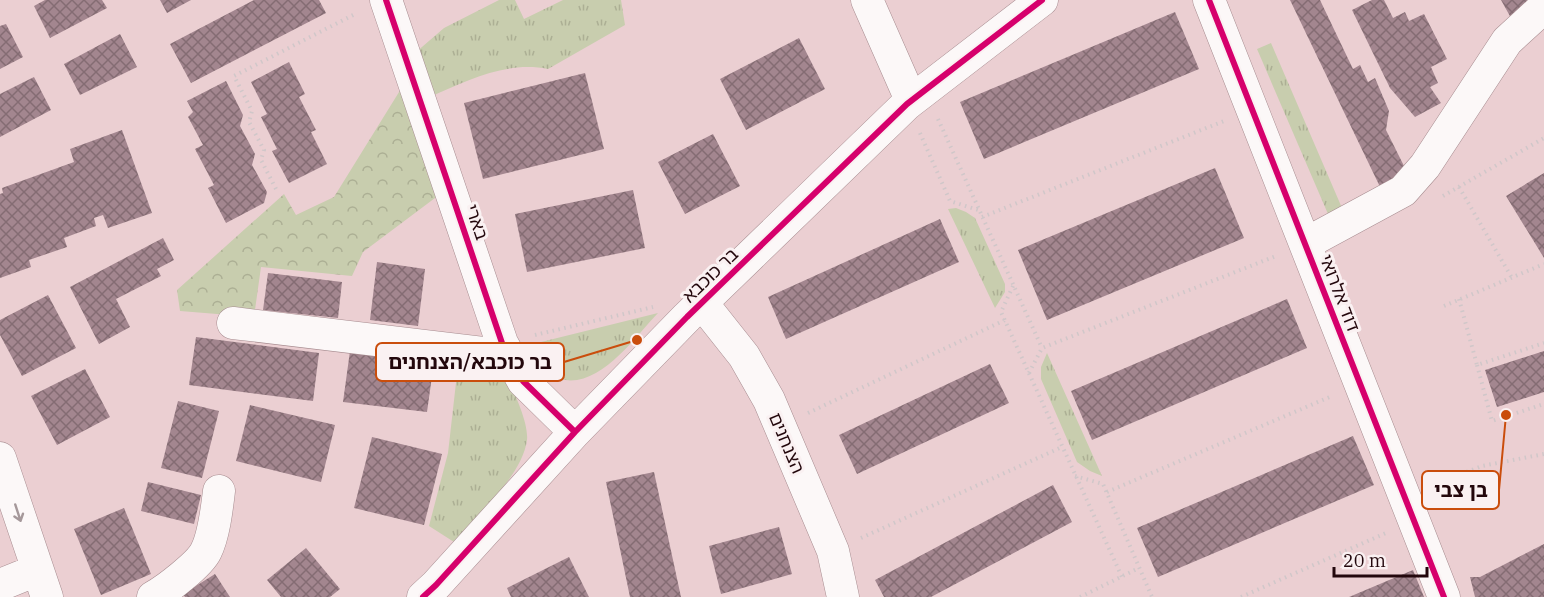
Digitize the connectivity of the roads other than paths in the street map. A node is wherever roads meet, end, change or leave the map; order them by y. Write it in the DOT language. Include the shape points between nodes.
graph roads {
  1 [pos="867,0"];
  2 [pos="1042,0"];
  3 [pos="1209,0"];
  4 [pos="373,5"];
  5 [pos="1544,7"];
  6 [pos="914,98"];
  7 [pos="1305,244"];
  8 [pos="694,310"];
  9 [pos="233,322"];
  10 [pos="506,350"];
  11 [pos="575,432"];
  12 [pos="0,458"];
  13 [pos="219,490"];
  14 [pos="42,583"];
  15 [pos="0,585"];
  16 [pos="153,597"];
  17 [pos="423,597"];
  18 [pos="843,597"];
  19 [pos="1444,597"];
  1 -- 6 [label="street"];
  2 -- 6 [label="street, בר כוכבא"];
  3 -- 7 [label="street, דוד אלרואי"];
  4 -- 10 [label="street, בארי"];
  5 -- 7 [label="street" via="1507,41 1425,166 1403,191"];
  6 -- 8 [label="street, בר כוכבא"];
  7 -- 19 [label="street, דוד אלרואי"];
  8 -- 11 [label="street, בר כוכבא"];
  8 -- 18 [label="street, הצנחנים" via="744,356 769,400 833,551"];
  9 -- 10 [label="street"];
  10 -- 11 [label="street, בארי" via="523,381"];
  11 -- 17 [label="street, בר כוכבא"];
  12 -- 14 [label="street, one-way"];
  13 -- 16 [label="street" via="206,552 166,590"];
  14 -- 15 [label="street"];
}
